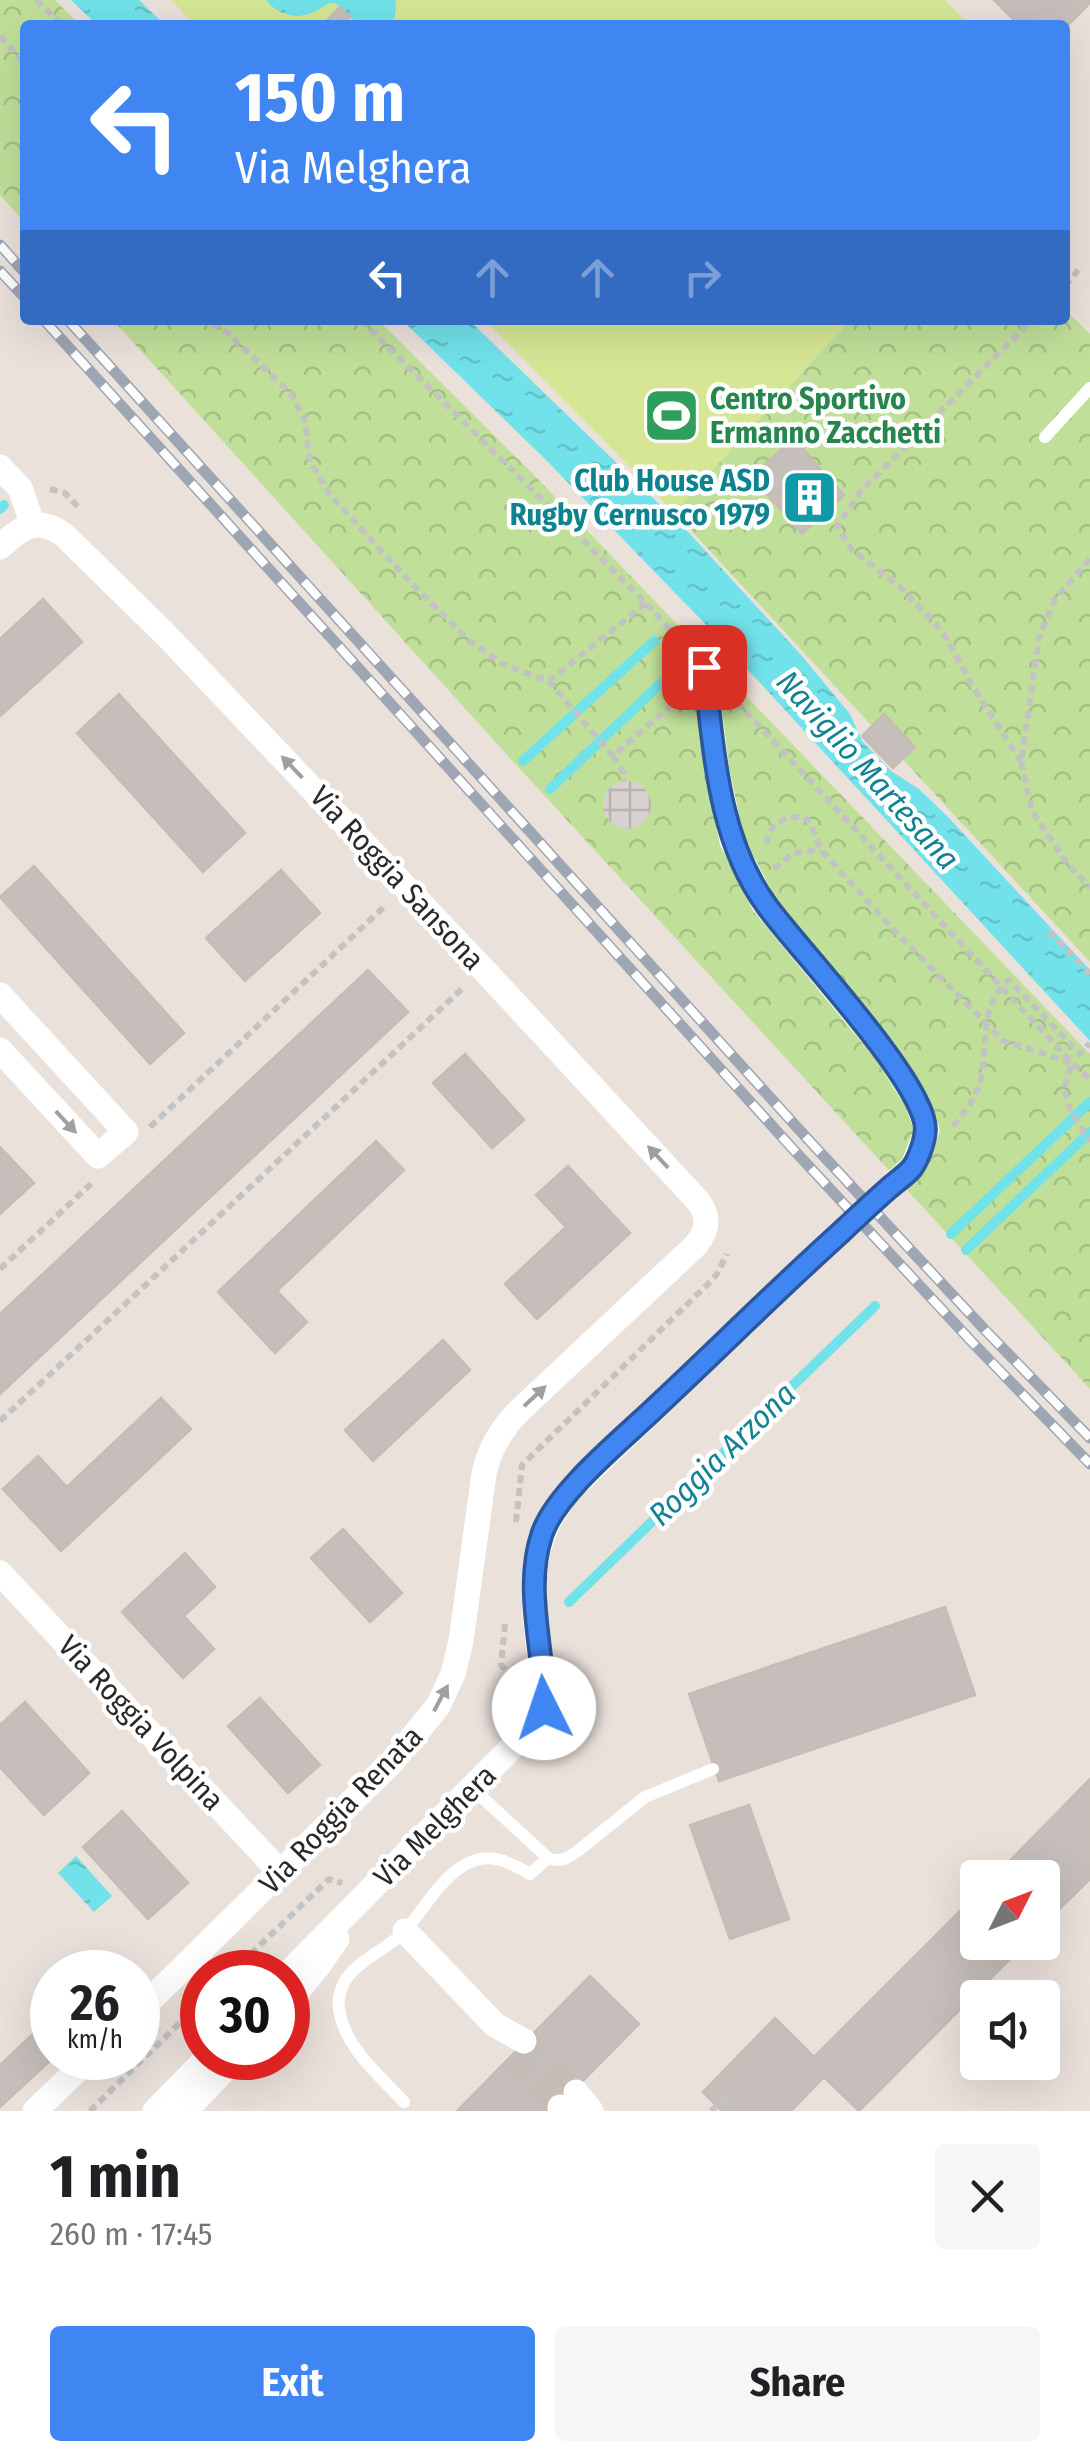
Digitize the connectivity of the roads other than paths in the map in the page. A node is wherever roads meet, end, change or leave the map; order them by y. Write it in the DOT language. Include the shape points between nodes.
graph roads {
  1 [pos="1090,388"];
  2 [pos="1045,436"];
  3 [pos="0,467"];
  4 [pos="33,525"];
  5 [pos="0,547"];
  6 [pos="706,676"];
  7 [pos="0,995"];
  8 [pos="0,1050"];
  9 [pos="703,1236"];
  10 [pos="0,1574"];
  11 [pos="713,1769"];
  12 [pos="472,1788"];
  13 [pos="548,1858"];
  14 [pos="281,1873"];
  15 [pos="365,1896"];
  16 [pos="405,1931"];
  17 [pos="310,1951"];
  18 [pos="310,1974"];
  19 [pos="160,1991"];
  20 [pos="517,2049"];
  21 [pos="67,2080"];
  22 [pos="186,2080"];
  23 [pos="215,2080"];
  24 [pos="404,2102"];
  25 [pos="34,2111"];
  26 [pos="156,2111"];
  27 [pos="185,2111"];
  1 -- 2 [label="lane"];
  3 -- 4 [label="street" via="20,488"];
  4 -- 5 [label="street"];
  9 -- 4 [label="street, Via Roggia Sansona, one-way" via="707,1220 698,1201 405,886 64,534"];
  6 -- 12 [label="street, Via Melghera" via="732,841 764,904 886,1051 917,1101 926,1130 913,1166 552,1512 535,1576 544,1708"];
  8 -- 7 [label="street, one-way" via="98,1156 126,1132"];
  14 -- 9 [label="street, Via Roggia Renata, one-way" via="406,1748 443,1697 462,1641 487,1463 507,1424"];
  10 -- 14 [label="street, Via Roggia Volpina"];
  11 -- 13 [label="lane" via="644,1797 568,1858"];
  12 -- 13 [label="lane"];
  12 -- 15 [label="street, Via Melghera"];
  13 -- 16 [label="lane" via="530,1874 490,1858 466,1864"];
  14 -- 19 [label="street, Via Roggia Renata"];
  15 -- 17 [label="street, Via Melghera"];
  15 -- 18 [label="street, Via Melghera"];
  16 -- 20 [label="street"];
  16 -- 24 [label="lane" via="348,1975 338,2007 358,2051"];
  21 -- 25 [label="street"];
  22 -- 26 [label="street"];
  23 -- 27 [label="street"];
}
